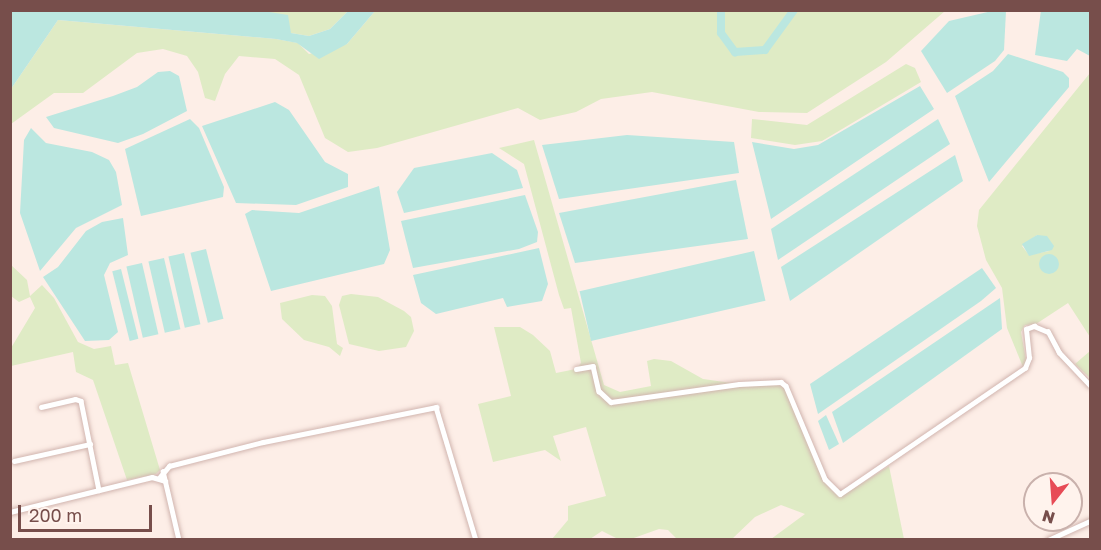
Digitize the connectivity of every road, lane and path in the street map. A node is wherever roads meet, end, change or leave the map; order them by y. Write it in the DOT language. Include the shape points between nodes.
graph roads {
  1 [pos="576,369"];
  2 [pos="1090,385"];
  3 [pos="41,407"];
  4 [pos="90,444"];
  5 [pos="14,461"];
  6 [pos="163,471"];
  7 [pos="159,477"];
  8 [pos="165,481"];
  9 [pos="101,484"];
  10 [pos="109,487"];
  11 [pos="99,490"];
  12 [pos="10,512"];
  13 [pos="1090,521"];
  14 [pos="179,540"];
  15 [pos="476,540"];
  16 [pos="1048,540"];
  1 -- 2 [label="street" via="593,366 599,392 611,402 781,382 830,489 840,494 1025,368 1029,358 1026,329 1034,326 1047,330 1059,352"];
  3 -- 4 [label="street" via="79,399"];
  4 -- 5 [label="street"];
  4 -- 9 [label="street"];
  6 -- 7 [label="street"];
  6 -- 8 [label="street"];
  6 -- 15 [label="street" via="263,441 436,406"];
  7 -- 8 [label="street"];
  7 -- 10 [label="street"];
  8 -- 14 [label="street"];
  9 -- 10 [label="street"];
  9 -- 11 [label="street"];
  10 -- 11 [label="street"];
  11 -- 12 [label="street"];
  13 -- 16 [label="street"];
}
